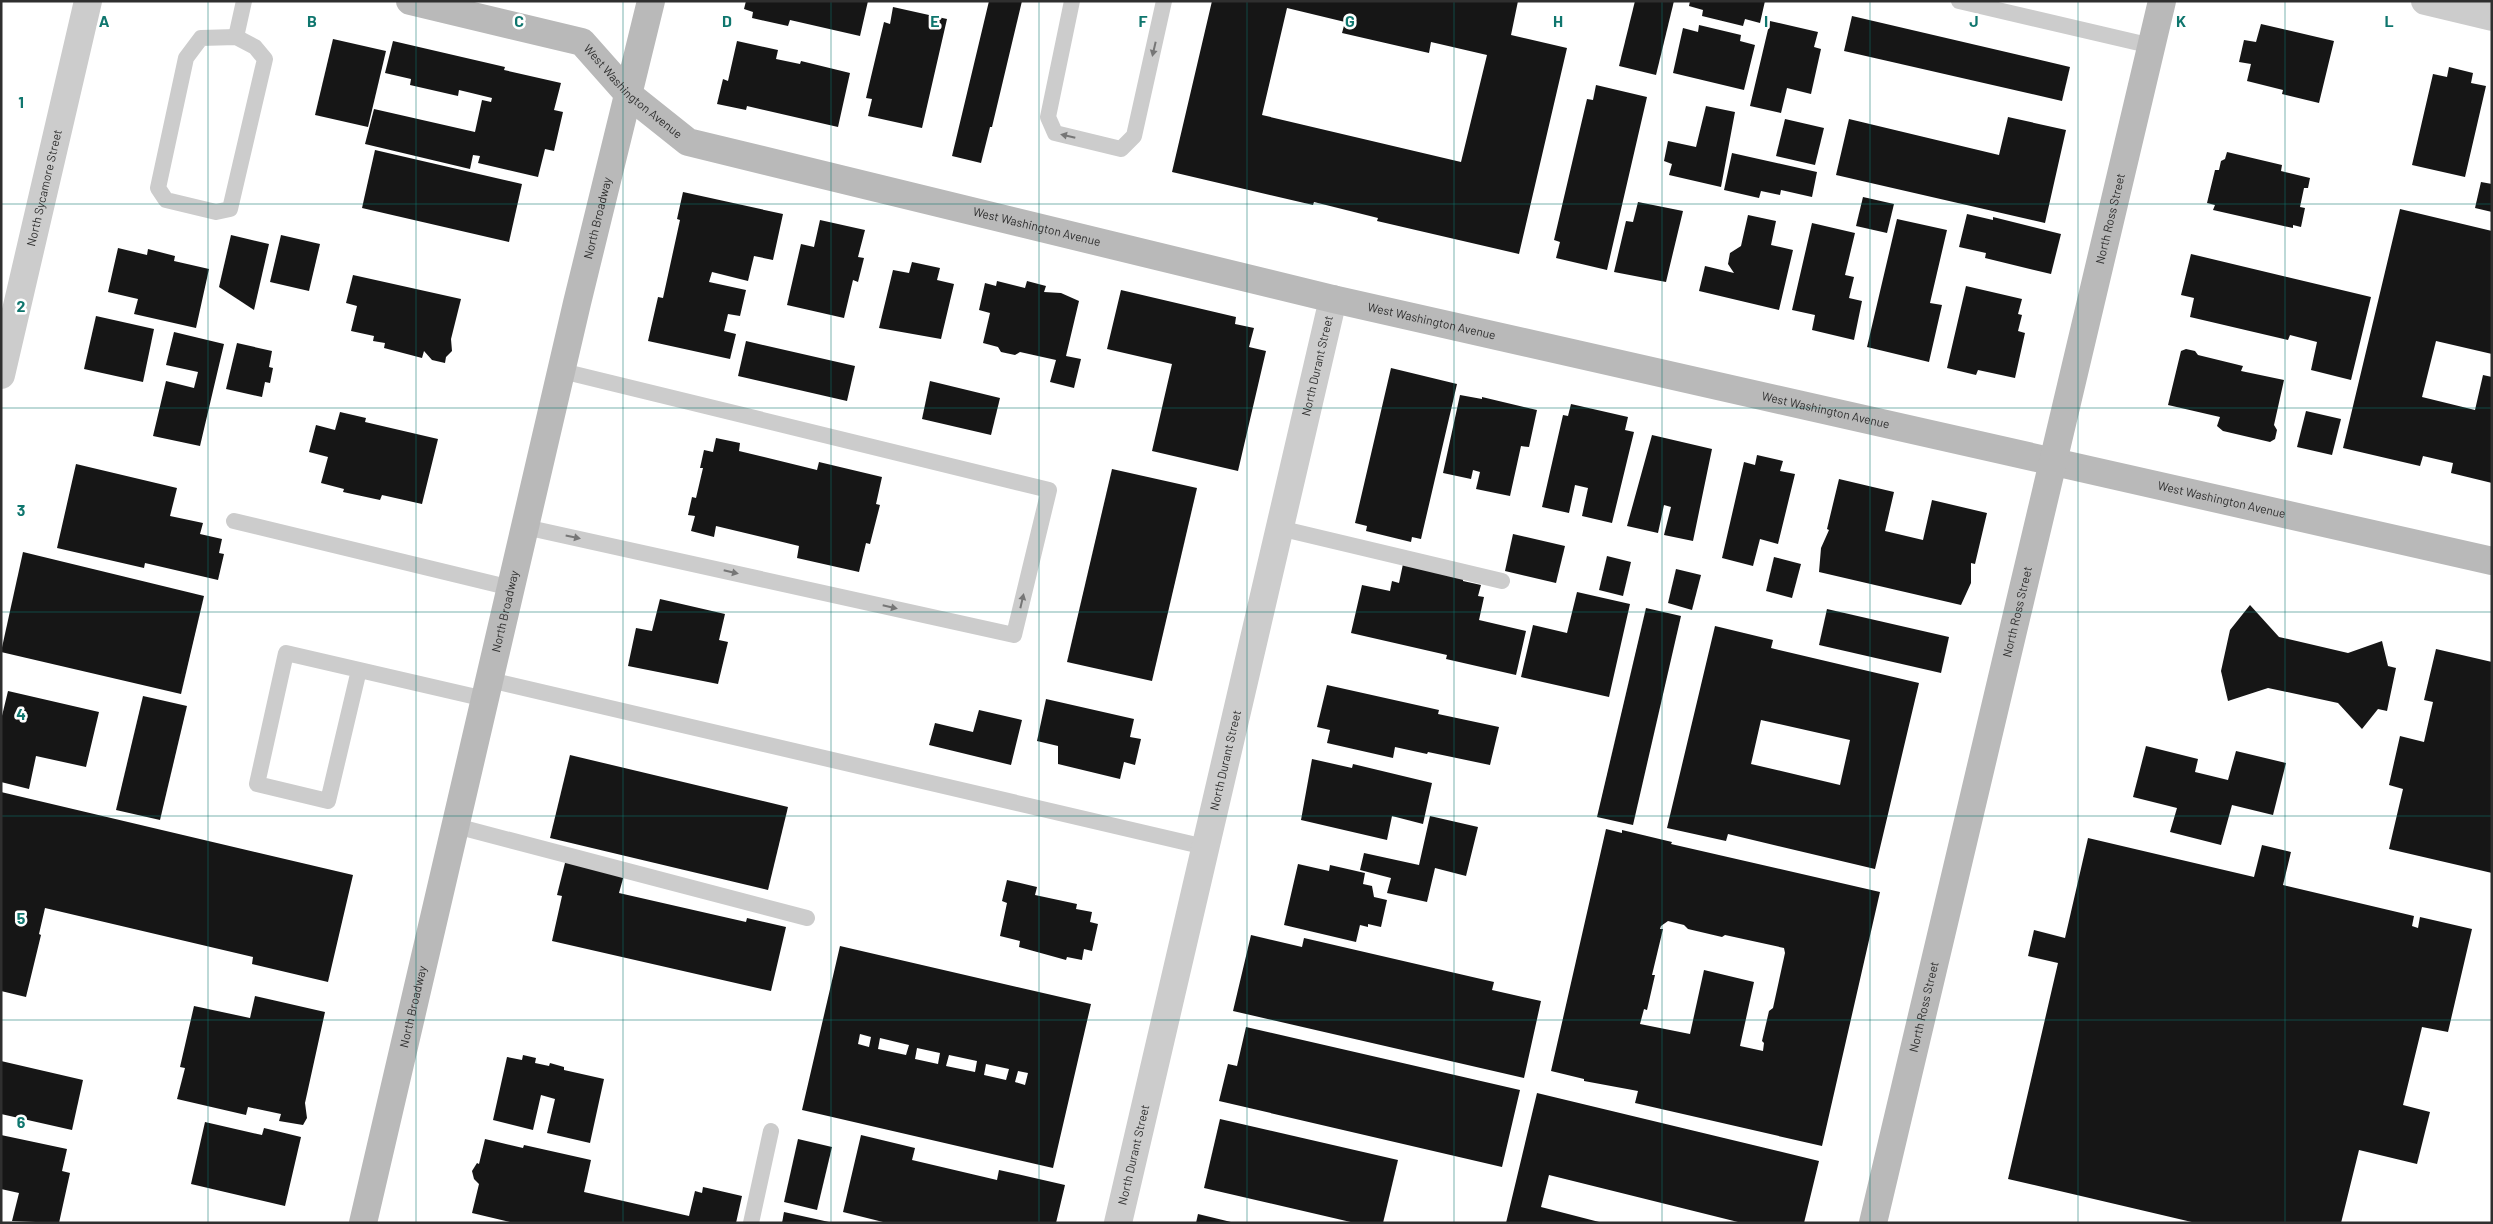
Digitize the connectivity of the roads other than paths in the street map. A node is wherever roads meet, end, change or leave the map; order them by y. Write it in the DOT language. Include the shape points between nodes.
graph roads {
  1 [pos="88,1"];
  2 [pos="244,1"];
  3 [pos="410,1"];
  4 [pos="651,1"];
  5 [pos="1072,1"];
  6 [pos="1164,1"];
  7 [pos="1959,1"];
  8 [pos="2162,1"];
  9 [pos="2426,1"];
  10 [pos="2492,17"];
  11 [pos="236,37"];
  12 [pos="2152,46"];
  13 [pos="629,95"];
  14 [pos="1333,299"];
  15 [pos="562,371"];
  16 [pos="1,375"];
  17 [pos="2054,463"];
  18 [pos="234,521"];
  19 [pos="525,527"];
  20 [pos="1279,528"];
  21 [pos="2492,561"];
  22 [pos="1502,581"];
  23 [pos="511,588"];
  24 [pos="359,670"];
  25 [pos="488,690"];
  26 [pos="456,826"];
  27 [pos="1205,847"];
  28 [pos="807,918"];
  29 [pos="771,1131"];
  30 [pos="363,1223"];
  31 [pos="751,1223"];
  32 [pos="1118,1223"];
  33 [pos="1873,1223"];
  1 -- 16 [label="street, North Sycamore Street"];
  2 -- 11 [label="lane"];
  3 -- 13 [label="street, West Washington Avenue" via="582,42"];
  4 -- 13 [label="street, North Broadway"];
  6 -- 5 [label="lane, one-way" via="1134,136 1121,149 1055,134 1048,117"];
  7 -- 12 [label="lane"];
  8 -- 12 [label="street, North Ross Street"];
  9 -- 10 [label="street"];
  11 -- 11 [label="lane" via="201,38 186,58 158,188 166,200 216,212 230,209 265,59 255,47"];
  12 -- 17 [label="street, North Ross Street"];
  13 -- 14 [label="street, West Washington Avenue" via="688,142"];
  13 -- 15 [label="street, North Broadway"];
  14 -- 17 [label="street, West Washington Avenue"];
  14 -- 20 [label="street, North Durant Street"];
  15 -- 19 [label="street, North Broadway"];
  19 -- 15 [label="lane, one-way" via="1014,635 1049,490"];
  17 -- 21 [label="street, West Washington Avenue"];
  17 -- 33 [label="street, North Ross Street"];
  18 -- 23 [label="lane"];
  19 -- 23 [label="street, North Broadway"];
  20 -- 22 [label="lane"];
  20 -- 27 [label="street, North Durant Street"];
  23 -- 25 [label="street, North Broadway"];
  24 -- 24 [label="lane" via="286,653 257,784 328,800"];
  24 -- 25 [label="lane"];
  25 -- 26 [label="street, North Broadway"];
  25 -- 27 [label="lane"];
  26 -- 28 [label="lane"];
  26 -- 30 [label="street, North Broadway"];
  27 -- 32 [label="street, North Durant Street"];
  29 -- 31 [label="lane"];
}
